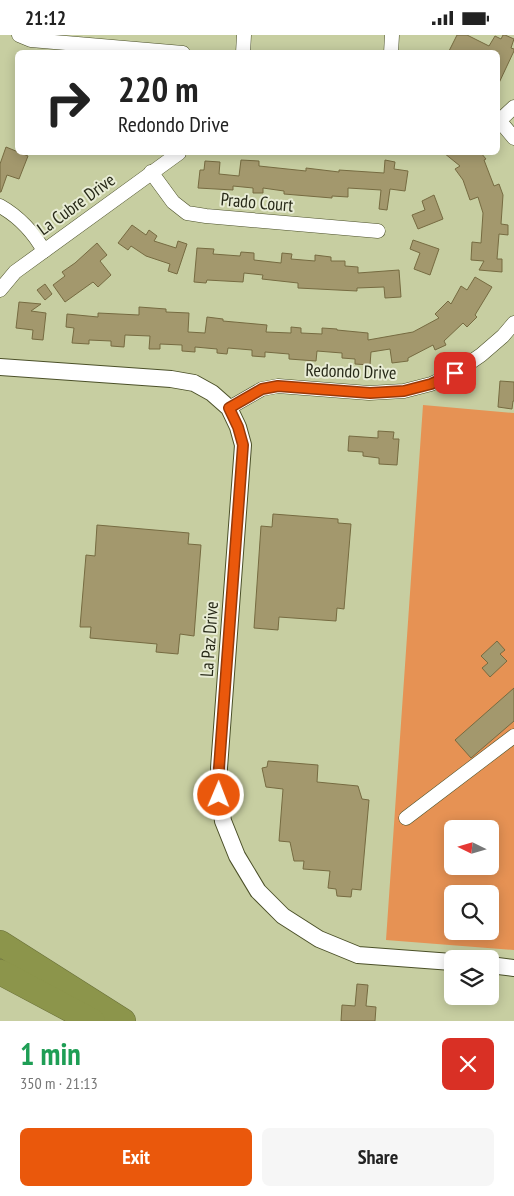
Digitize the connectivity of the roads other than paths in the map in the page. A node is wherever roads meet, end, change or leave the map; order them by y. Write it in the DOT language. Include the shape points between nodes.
graph roads {
  1 [pos="19,35"];
  2 [pos="244,35"];
  3 [pos="392,35"];
  4 [pos="149,50"];
  5 [pos="243,50"];
  6 [pos="391,50"];
  7 [pos="514,107"];
  8 [pos="500,118"];
  9 [pos="500,122"];
  10 [pos="514,138"];
  11 [pos="176,155"];
  12 [pos="151,172"];
  13 [pos="0,206"];
  14 [pos="378,231"];
  15 [pos="44,251"];
  16 [pos="0,289"];
  17 [pos="514,323"];
  18 [pos="0,367"];
  19 [pos="229,408"];
  20 [pos="514,736"];
  21 [pos="406,818"];
  22 [pos="0,943"];
  23 [pos="444,962"];
  24 [pos="499,966"];
  25 [pos="514,967"];
  26 [pos="0,972"];
  27 [pos="92,1021"];
  28 [pos="123,1021"];
  1 -- 4 [label="street" via="31,40"];
  2 -- 5 [label="street"];
  3 -- 6 [label="street"];
  7 -- 8 [label="street"];
  9 -- 10 [label="street"];
  11 -- 12 [label="street, La Cubre Drive"];
  12 -- 14 [label="street, Prado Court" via="173,202 187,213"];
  12 -- 15 [label="street, La Cubre Drive"];
  13 -- 15 [label="street" via="19,219 38,239"];
  15 -- 16 [label="street, La Cubre Drive"];
  17 -- 19 [label="street, Redondo Drive" via="481,355 455,373 431,384 404,391 370,393 278,386 262,389"];
  18 -- 19 [label="street, La Paz Drive" via="194,383"];
  19 -- 23 [label="street, La Paz Drive" via="243,445 219,768 223,821 237,856 258,891 283,916 319,939 358,955"];
  20 -- 21 [label="street"];
  22 -- 28 [label="highway"];
  24 -- 25 [label="street"];
  26 -- 27 [label="highway"];
}
